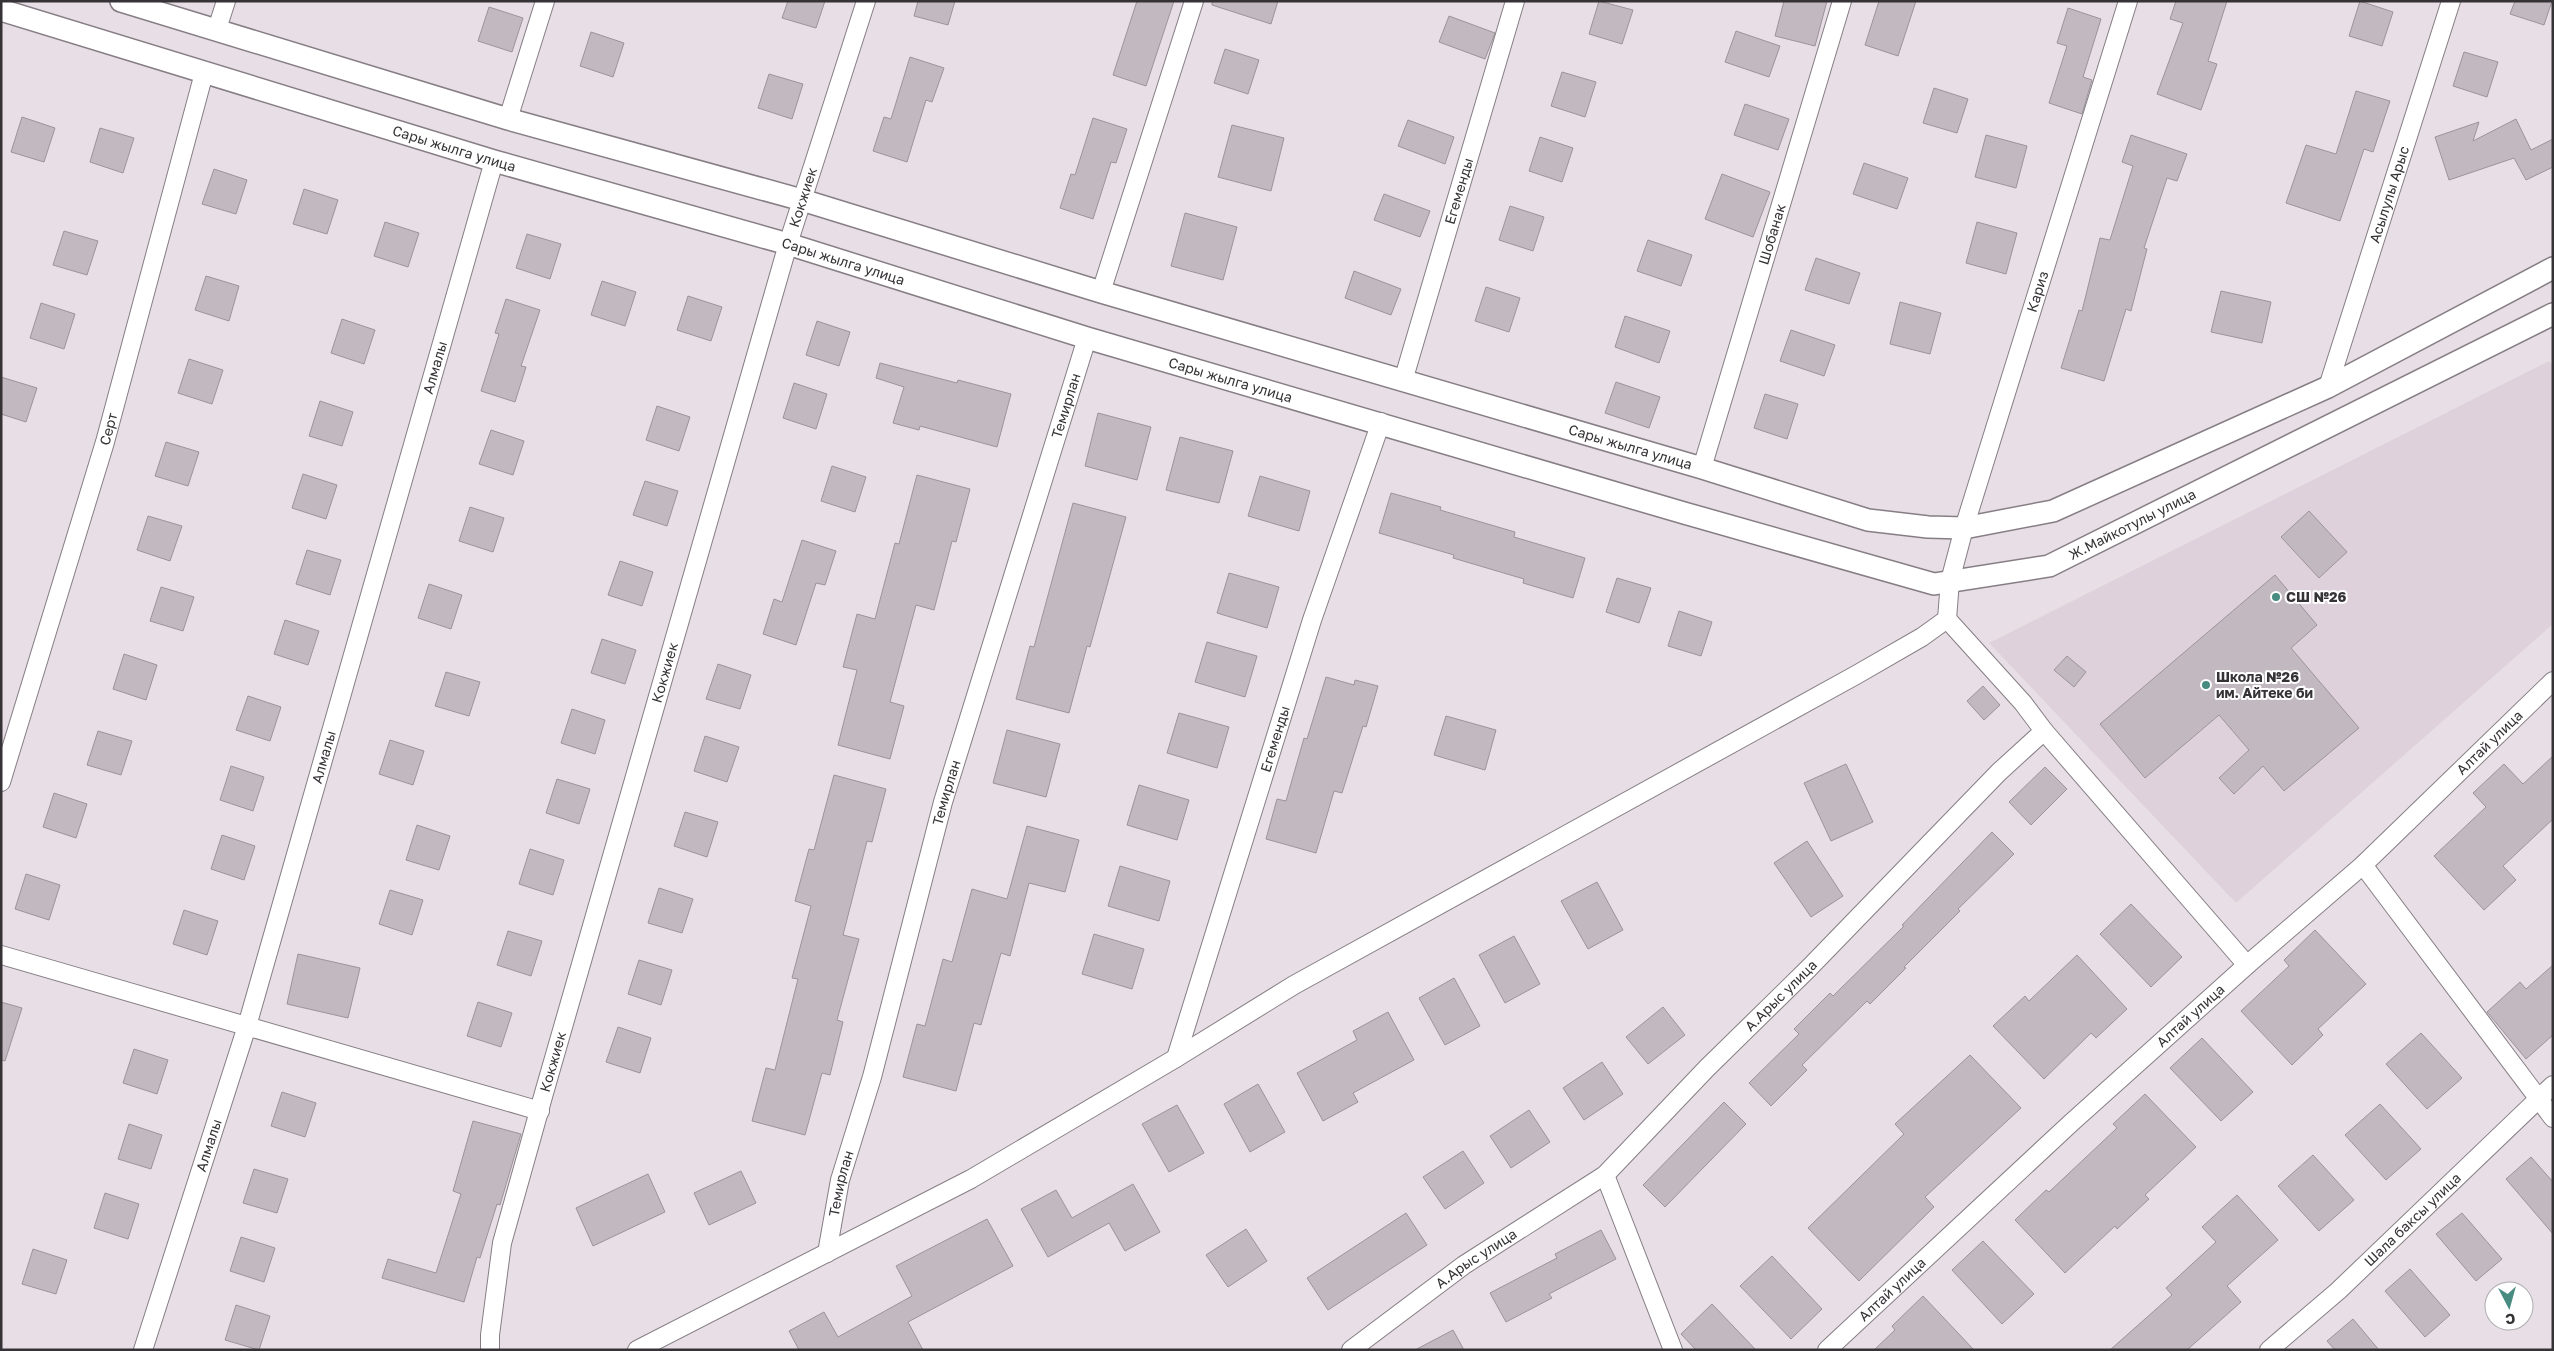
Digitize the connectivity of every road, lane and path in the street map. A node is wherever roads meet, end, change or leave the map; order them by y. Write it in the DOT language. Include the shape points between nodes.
graph roads {
  1 [pos="121,1"];
  2 [pos="226,1"];
  3 [pos="545,1"];
  4 [pos="866,1"];
  5 [pos="1194,1"];
  6 [pos="1515,1"];
  7 [pos="1842,1"];
  8 [pos="2128,1"];
  9 [pos="2451,1"];
  10 [pos="1,10"];
  11 [pos="217,29"];
  12 [pos="204,73"];
  13 [pos="508,119"];
  14 [pos="494,162"];
  15 [pos="802,200"];
  16 [pos="788,244"];
  17 [pos="2553,268"];
  18 [pos="1101,292"];
  19 [pos="2553,314"];
  20 [pos="1087,338"];
  21 [pos="1403,381"];
  22 [pos="2328,387"];
  23 [pos="1381,422"];
  24 [pos="1702,468"];
  25 [pos="1684,513"];
  26 [pos="1964,528"];
  27 [pos="1950,582"];
  28 [pos="1947,619"];
  29 [pos="2553,681"];
  30 [pos="2044,731"];
  31 [pos="1,782"];
  32 [pos="2363,865"];
  33 [pos="1,955"];
  34 [pos="2247,965"];
  35 [pos="247,1026"];
  36 [pos="1176,1058"];
  37 [pos="2553,1085"];
  38 [pos="2537,1099"];
  39 [pos="540,1111"];
  40 [pos="2553,1118"];
  41 [pos="1605,1175"];
  42 [pos="828,1253"];
  43 [pos="143,1350"];
  44 [pos="490,1350"];
  45 [pos="637,1350"];
  46 [pos="1351,1350"];
  47 [pos="1673,1350"];
  48 [pos="1826,1350"];
  49 [pos="2269,1350"];
  1 -- 11 [label="street, Сары жылга улица"];
  2 -- 11 [label="street"];
  3 -- 13 [label="street"];
  4 -- 15 [label="street, Кокжиек"];
  5 -- 18 [label="street"];
  6 -- 21 [label="street, Егеменды"];
  7 -- 24 [label="street, Шобанак"];
  8 -- 26 [label="street, Кариз"];
  9 -- 22 [label="street, Асылулы Арыс"];
  10 -- 12 [label="street, Сары жылга улица"];
  11 -- 13 [label="street, Сары жылга улица"];
  12 -- 14 [label="street, Сары жылга улица"];
  12 -- 31 [label="street, Серт" via="105,442"];
  13 -- 15 [label="street, Сары жылга улица"];
  14 -- 16 [label="street, Сары жылга улица"];
  14 -- 35 [label="street, Алмалы"];
  15 -- 16 [label="street, Кокжиек"];
  15 -- 18 [label="street, Сары жылга улица"];
  16 -- 20 [label="street, Сары жылга улица"];
  16 -- 39 [label="street, Кокжиек"];
  17 -- 22 [label="street"];
  18 -- 21 [label="street, Сары жылга улица"];
  19 -- 27 [label="street, Ж.Майкотулы улица" via="2049,566"];
  20 -- 23 [label="street, Сары жылга улица"];
  20 -- 42 [label="street, Темирлан" via="943,802 872,1077 840,1180"];
  21 -- 24 [label="street, Сары жылга улица"];
  22 -- 26 [label="street" via="2053,511"];
  23 -- 25 [label="street, Сары жылга улица"];
  23 -- 36 [label="street, Егеменды" via="1312,620"];
  24 -- 26 [label="street" via="1868,520"];
  25 -- 27 [label="street, Ж.Майкотулы улица" via="1934,584"];
  26 -- 27 [label="street, Кариз"];
  27 -- 28 [label="street"];
  28 -- 30 [label="street"];
  28 -- 36 [label="street" via="1856,675 1294,985"];
  29 -- 32 [label="street, Алтай улица"];
  30 -- 34 [label="street"];
  30 -- 41 [label="street, А.Арыс улица" via="1999,772"];
  32 -- 34 [label="street, Алтай улица"];
  32 -- 38 [label="street"];
  33 -- 35 [label="street"];
  34 -- 48 [label="street, Алтай улица"];
  35 -- 39 [label="street"];
  35 -- 43 [label="street, Алмалы"];
  36 -- 42 [label="street" via="971,1179"];
  37 -- 38 [label="street, Шала баксы улица"];
  38 -- 40 [label="street"];
  38 -- 49 [label="street, Шала баксы улица" via="2338,1291"];
  39 -- 44 [label="street, Кокжиек" via="502,1243"];
  41 -- 46 [label="street, А.Арыс улица" via="1464,1264"];
  41 -- 47 [label="street"];
  42 -- 45 [label="street"];
}
